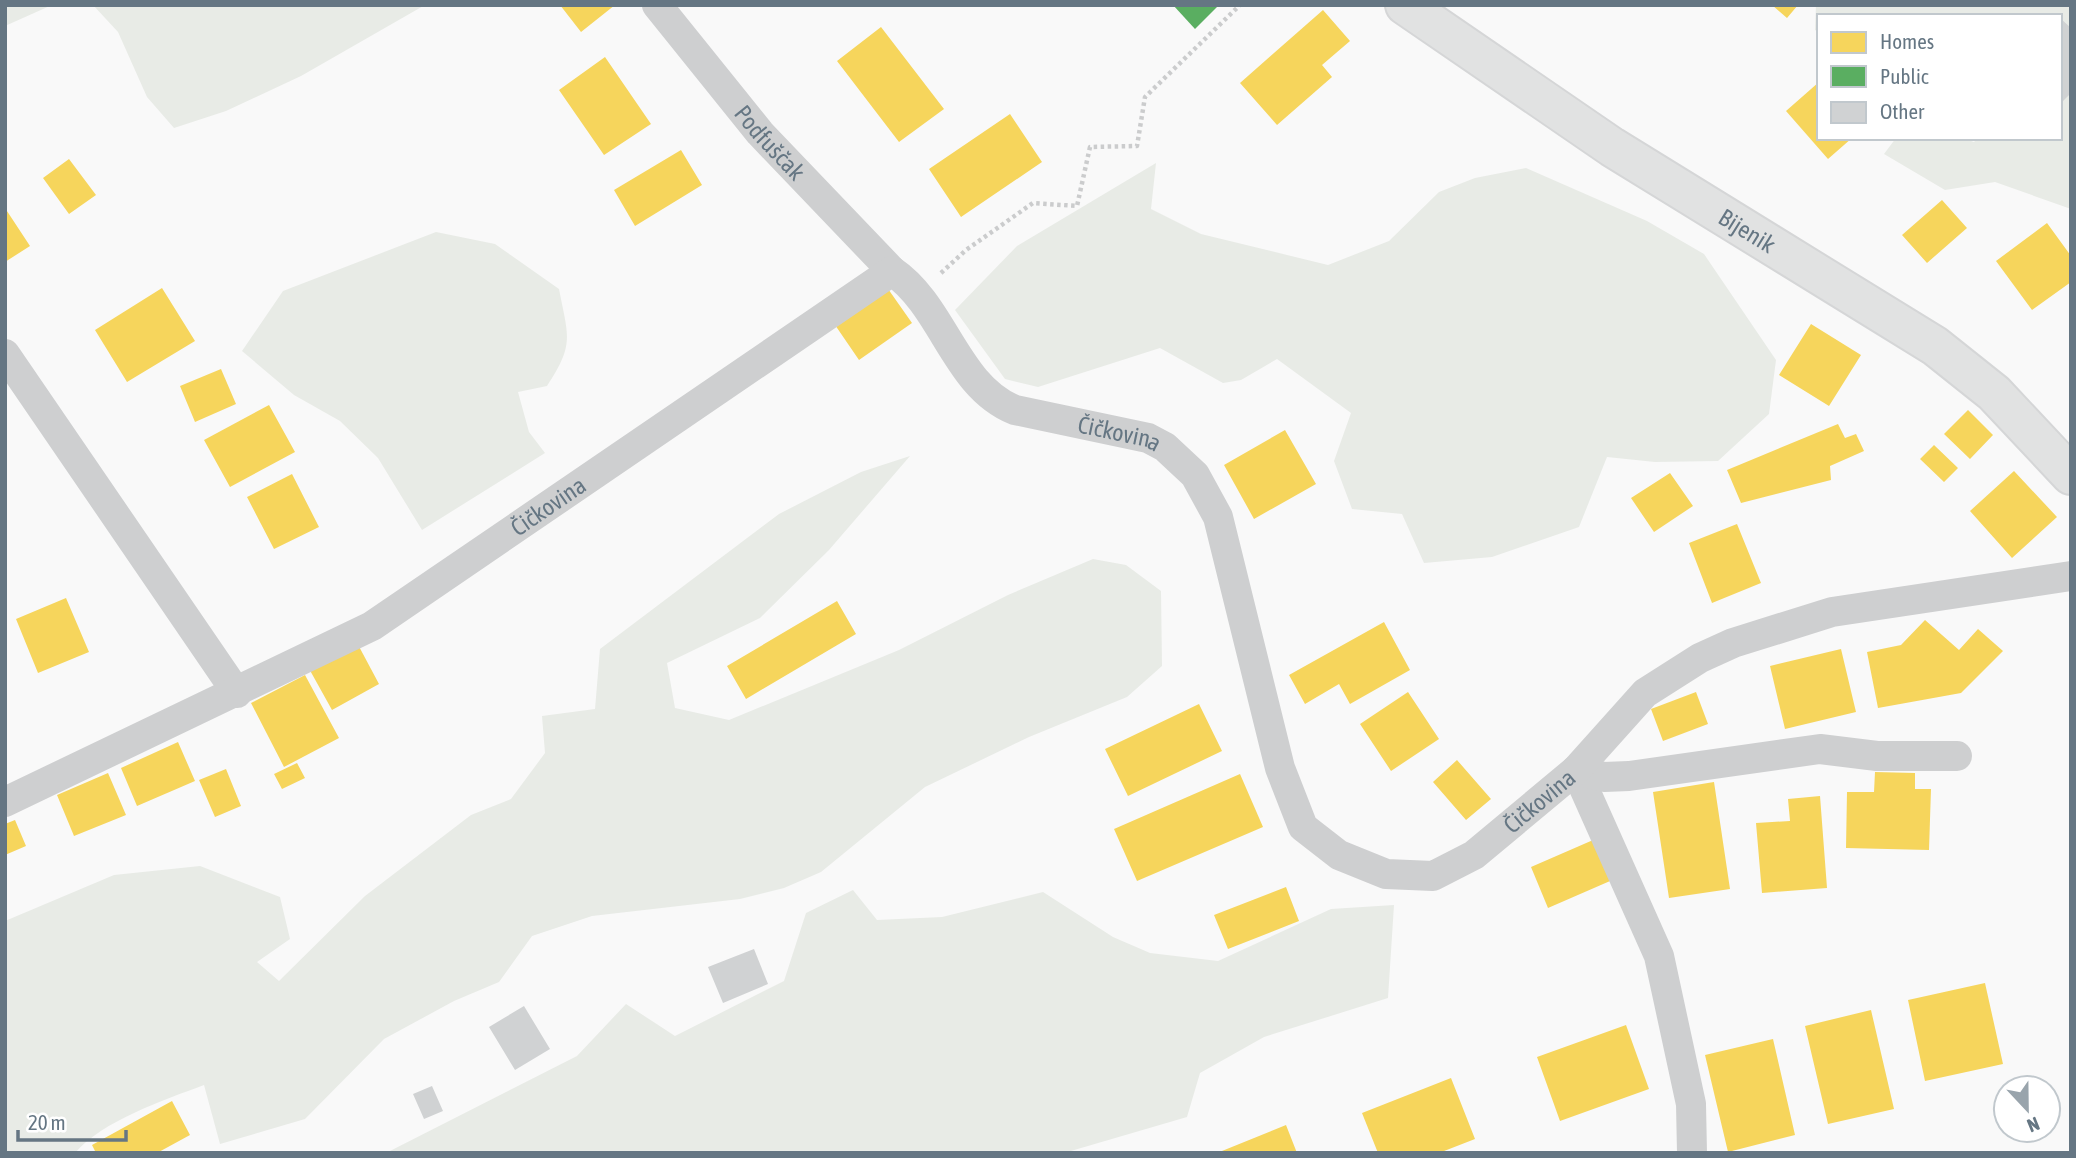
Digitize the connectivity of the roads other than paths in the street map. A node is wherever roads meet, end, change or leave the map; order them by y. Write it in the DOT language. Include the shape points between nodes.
graph roads {
  1 [pos="657,5"];
  2 [pos="1405,5"];
  3 [pos="892,271"];
  4 [pos="5,354"];
  5 [pos="2071,475"];
  6 [pos="2071,576"];
  7 [pos="237,693"];
  8 [pos="1957,756"];
  9 [pos="1576,770"];
  10 [pos="5,802"];
  11 [pos="1689,1152"];
  1 -- 3 [label="street, Podfuščak" via="760,132"];
  2 -- 5 [label="main road, Bijenik" via="1612,148 1935,346 1994,393"];
  3 -- 7 [label="street, Čičkovina" via="372,626"];
  3 -- 9 [label="street, Čičkovina" via="918,294 975,379 1000,404 1148,438 1195,475 1226,539 1291,801 1303,827 1339,855 1386,874 1433,876 1485,847"];
  4 -- 7 [label="street"];
  6 -- 9 [label="street, Čičkovina" via="1832,612 1732,643 1645,693"];
  7 -- 10 [label="street, Čičkovina"];
  8 -- 9 [label="street" via="1821,749 1629,776 1604,777"];
  9 -- 11 [label="street" via="1659,956 1691,1104"];
}
